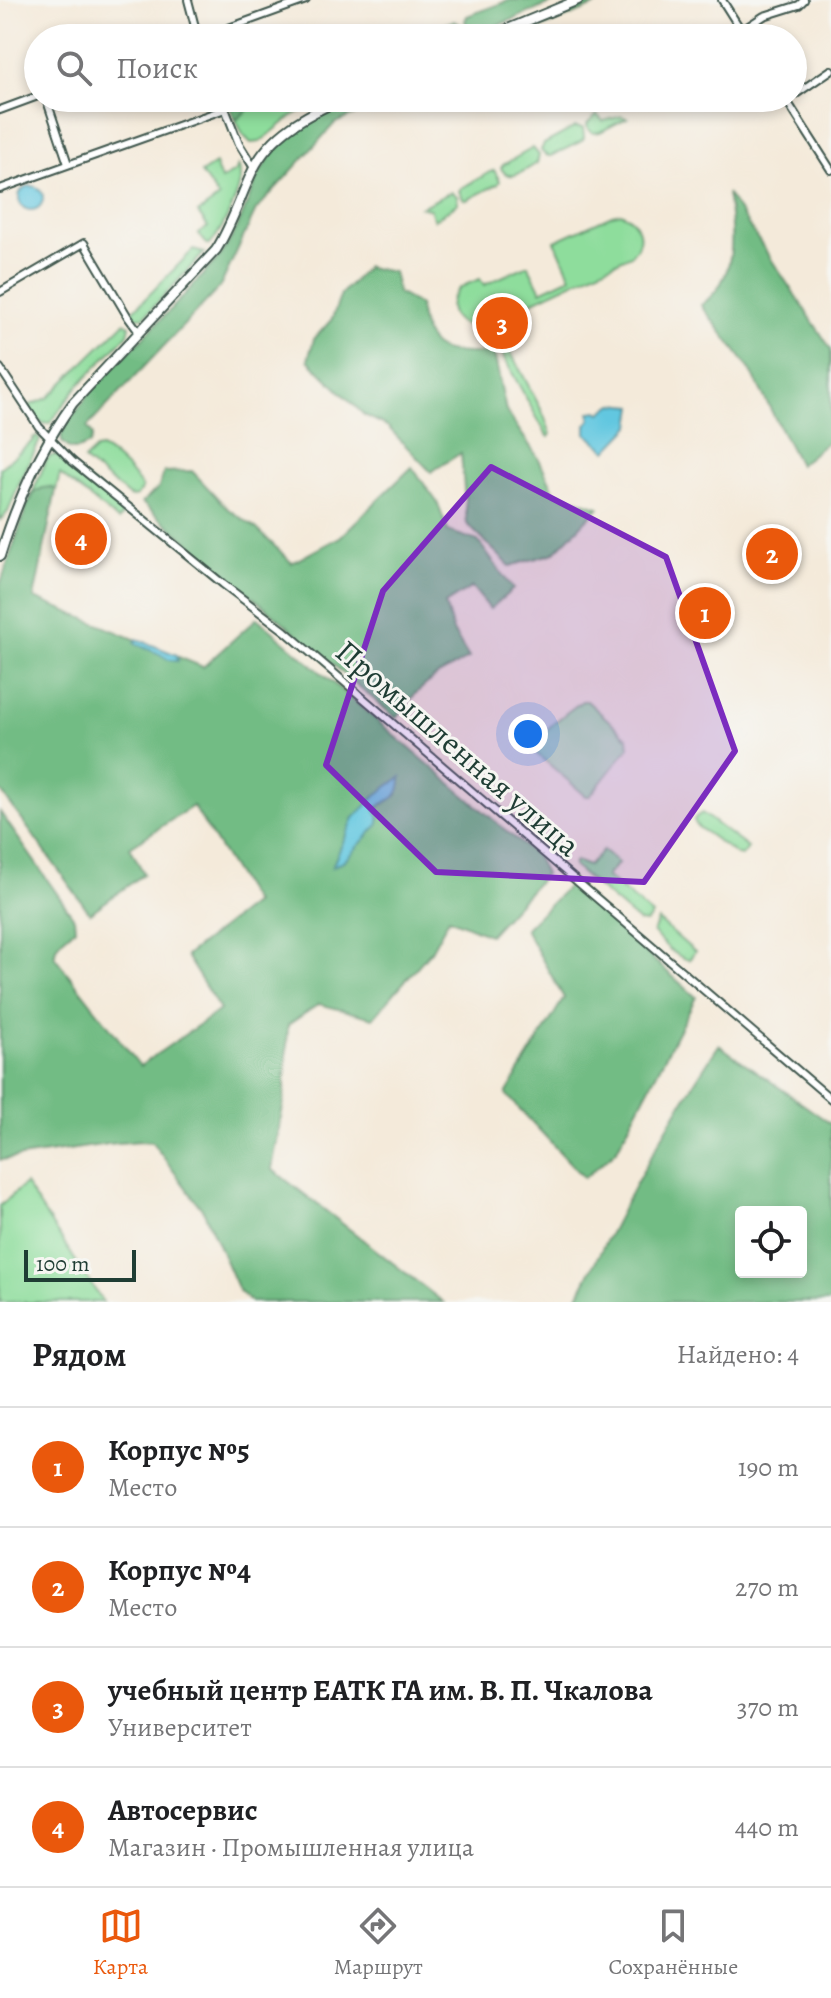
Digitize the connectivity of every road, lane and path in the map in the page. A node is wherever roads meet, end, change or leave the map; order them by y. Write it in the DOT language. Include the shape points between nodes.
graph roads {
  1 [pos="188,0"];
  2 [pos="306,0"];
  3 [pos="722,0"];
  4 [pos="804,0"];
  5 [pos="574,1"];
  6 [pos="195,24"];
  7 [pos="238,24"];
  8 [pos="519,24"];
  9 [pos="737,24"];
  10 [pos="752,24"];
  11 [pos="831,70"];
  12 [pos="807,86"];
  13 [pos="24,101"];
  14 [pos="0,110"];
  15 [pos="51,112"];
  16 [pos="216,112"];
  17 [pos="226,112"];
  18 [pos="313,112"];
  19 [pos="797,112"];
  20 [pos="68,164"];
  21 [pos="254,168"];
  22 [pos="831,169"];
  23 [pos="0,189"];
  24 [pos="0,292"];
  25 [pos="139,332"];
  26 [pos="0,368"];
  27 [pos="50,438"];
  28 [pos="3,536"];
  29 [pos="0,556"];
  30 [pos="831,1099"];
  1 -- 6 [label="street"];
  2 -- 7 [label="street"];
  3 -- 9 [label="street"];
  4 -- 10 [label="street"];
  5 -- 8 [label="main road"];
  11 -- 12 [label="street"];
  13 -- 14 [label="street"];
  15 -- 20 [label="street"];
  16 -- 20 [label="street"];
  17 -- 21 [label="street"];
  18 -- 21 [label="main road" via="291,126"];
  19 -- 22 [label="street"];
  20 -- 23 [label="street"];
  21 -- 25 [label="main road" via="216,250"];
  24 -- 25 [label="street" via="84,243"];
  25 -- 27 [label="main road" via="90,384"];
  26 -- 27 [label="street, Промышленная улица"];
  27 -- 28 [label="main road"];
  27 -- 30 [label="street, Промышленная улица" via="285,631"];
  28 -- 29 [label="main road"];
}
